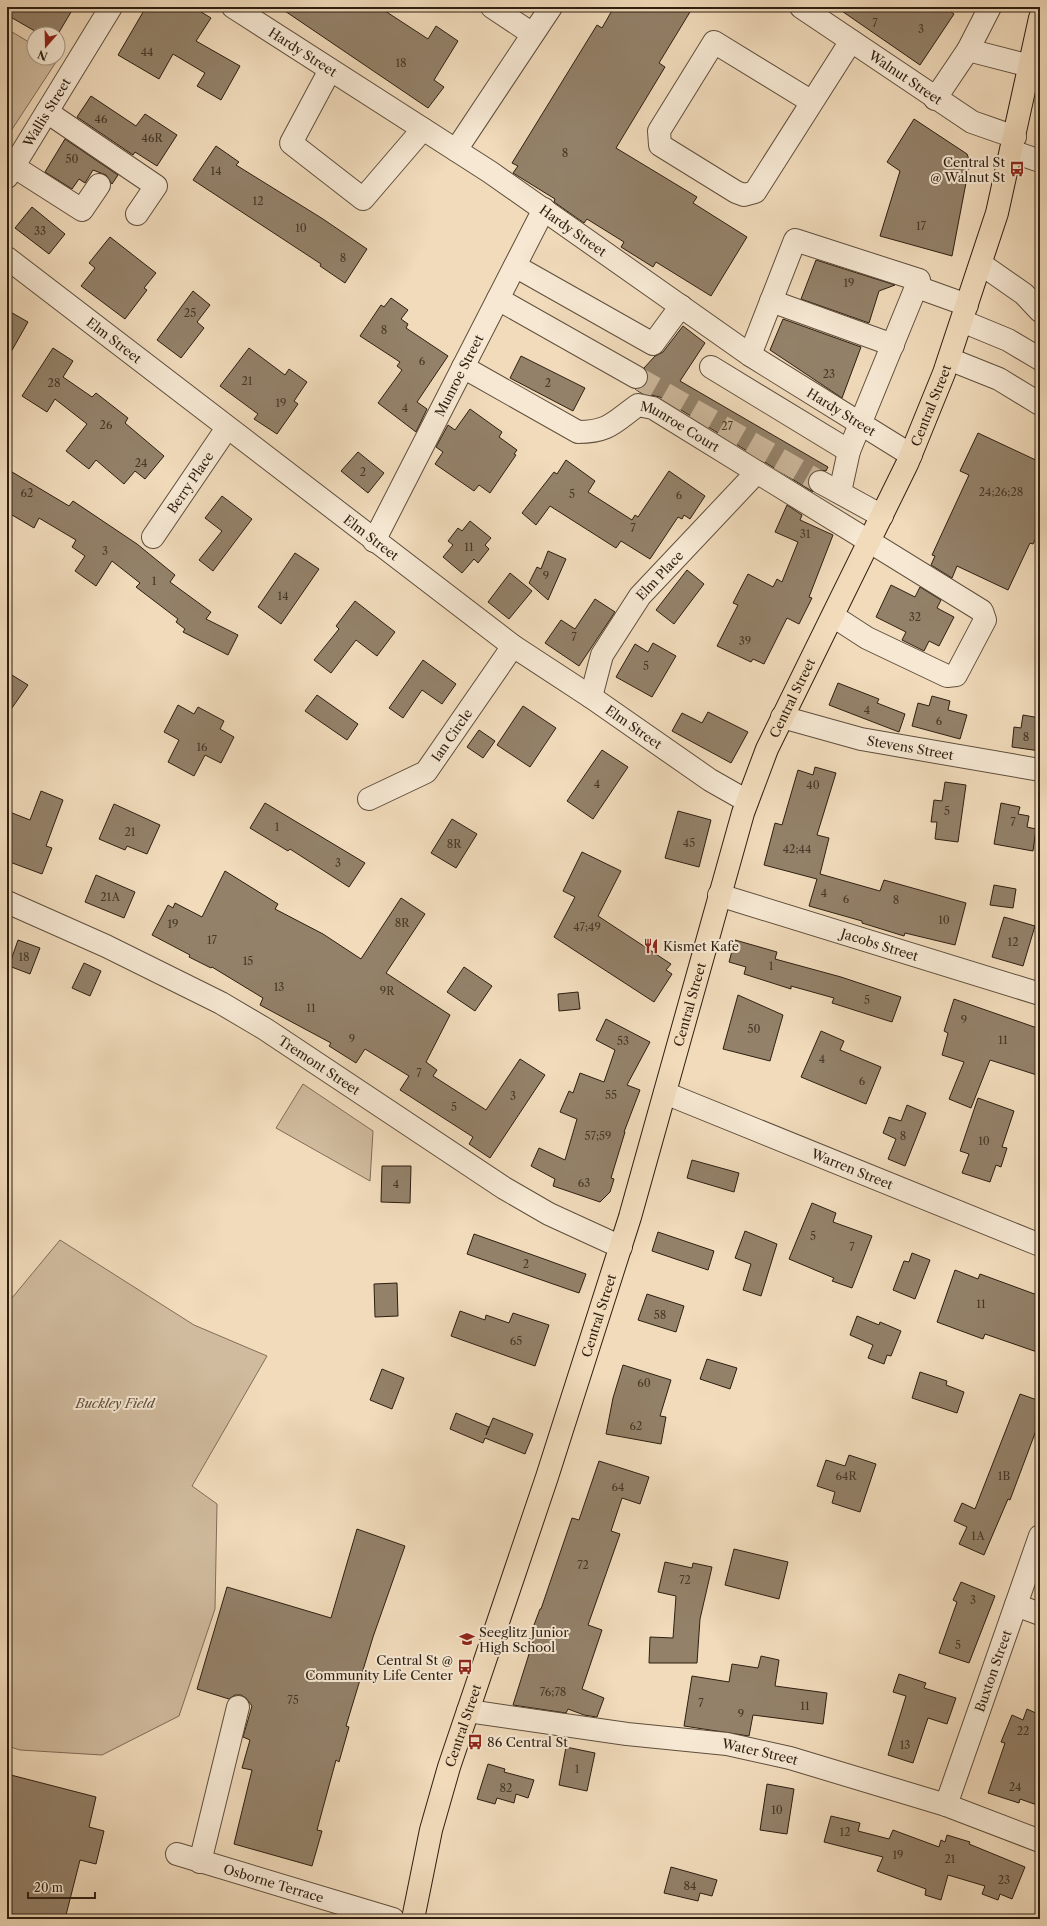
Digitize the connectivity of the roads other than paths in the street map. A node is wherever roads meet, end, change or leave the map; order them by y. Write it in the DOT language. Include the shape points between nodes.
graph roads {
  1 [pos="111,7"];
  2 [pos="233,7"];
  3 [pos="492,7"];
  4 [pos="550,7"];
  5 [pos="801,7"];
  6 [pos="990,7"];
  7 [pos="1039,26"];
  8 [pos="531,33"];
  9 [pos="851,41"];
  10 [pos="968,50"];
  11 [pos="1030,66"];
  12 [pos="330,70"];
  13 [pos="935,99"];
  14 [pos="812,102"];
  15 [pos="47,112"];
  16 [pos="424,129"];
  17 [pos="1013,144"];
  18 [pos="456,150"];
  19 [pos="1040,161"];
  20 [pos="10,172"];
  21 [pos="99,185"];
  22 [pos="544,210"];
  23 [pos="137,214"];
  24 [pos="7,258"];
  25 [pos="981,264"];
  26 [pos="515,266"];
  27 [pos="917,287"];
  28 [pos="498,299"];
  29 [pos="771,301"];
  30 [pos="681,306"];
  31 [pos="1040,311"];
  32 [pos="965,313"];
  33 [pos="893,345"];
  34 [pos="750,354"];
  35 [pos="949,359"];
  36 [pos="1040,359"];
  37 [pos="463,367"];
  38 [pos="711,367"];
  39 [pos="636,376"];
  40 [pos="1040,404"];
  41 [pos="861,424"];
  42 [pos="227,428"];
  43 [pos="849,451"];
  44 [pos="911,455"];
  45 [pos="757,472"];
  46 [pos="820,482"];
  47 [pos="840,492"];
  48 [pos="882,516"];
  49 [pos="154,537"];
  50 [pos="374,541"];
  51 [pos="870,542"];
  52 [pos="833,616"];
  53 [pos="513,646"];
  54 [pos="591,698"];
  55 [pos="782,717"];
  56 [pos="1040,770"];
  57 [pos="368,799"];
  58 [pos="747,801"];
  59 [pos="719,895"];
  60 [pos="7,902"];
  61 [pos="1040,994"];
  62 [pos="665,1093"];
  63 [pos="1040,1245"];
  64 [pos="620,1247"];
  65 [pos="1040,1536"];
  66 [pos="1016,1605"];
  67 [pos="1040,1614"];
  68 [pos="238,1708"];
  69 [pos="468,1711"];
  70 [pos="946,1805"];
  71 [pos="1040,1841"];
  72 [pos="177,1854"];
  73 [pos="200,1862"];
  74 [pos="393,1919"];
  75 [pos="413,1919"];
  1 -- 15 [label="street, Wallis Street"];
  2 -- 12 [label="street, Hardy Street"];
  3 -- 8 [label="street"];
  4 -- 8 [label="street"];
  5 -- 9 [label="street, Walnut Street"];
  6 -- 10 [label="street"];
  7 -- 11 [label="main road, Central Street"];
  8 -- 18 [label="street"];
  9 -- 13 [label="street, Walnut Street"];
  9 -- 14 [label="street"];
  10 -- 11 [label="street"];
  10 -- 13 [label="street"];
  11 -- 17 [label="main road, Central Street"];
  12 -- 16 [label="street, Hardy Street"];
  12 -- 16 [label="street" via="291,143 363,199"];
  13 -- 17 [label="street, Walnut Street"];
  14 -- 14 [label="street" via="755,192 744,195 660,144 658,138 659,131 714,42"];
  15 -- 20 [label="street, Wallis Street"];
  15 -- 23 [label="street" via="156,186"];
  16 -- 18 [label="street, Hardy Street"];
  17 -- 19 [label="street, Walnut Street"];
  17 -- 25 [label="main road, Central Street" via="997,213"];
  18 -- 22 [label="street, Hardy Street"];
  20 -- 21 [label="street" via="82,210"];
  22 -- 26 [label="street, Munroe Street"];
  22 -- 30 [label="street, Hardy Street"];
  24 -- 42 [label="street, Elm Street"];
  25 -- 31 [label="street" via="1024,294"];
  25 -- 32 [label="main road, Central Street"];
  26 -- 28 [label="street, Munroe Street"];
  26 -- 30 [label="street" via="653,344"];
  27 -- 29 [label="street" via="919,280 794,240"];
  27 -- 32 [label="street"];
  27 -- 33 [label="street"];
  28 -- 37 [label="street, Munroe Street"];
  28 -- 39 [label="street"];
  29 -- 33 [label="street"];
  29 -- 34 [label="street"];
  30 -- 34 [label="street, Hardy Street"];
  32 -- 35 [label="main road, Central Street"];
  32 -- 36 [label="street"];
  33 -- 41 [label="street"];
  34 -- 41 [label="street, Hardy Street"];
  35 -- 40 [label="street" via="1000,379"];
  35 -- 44 [label="main road, Central Street"];
  37 -- 45 [label="street, Munroe Court" via="578,432 595,432 612,425 638,405 653,408"];
  37 -- 50 [label="street, Munroe Street"];
  38 -- 43 [label="street"];
  41 -- 43 [label="street"];
  41 -- 44 [label="street, Hardy Street"];
  42 -- 49 [label="street, Berry Place"];
  42 -- 50 [label="street, Elm Street"];
  43 -- 47 [label="street"];
  44 -- 48 [label="main road, Central Street"];
  45 -- 51 [label="street, Munroe Court"];
  45 -- 54 [label="street, Elm Place" via="640,596 602,655"];
  46 -- 47 [label="street"];
  47 -- 48 [label="street"];
  48 -- 51 [label="main road, Central Street"];
  50 -- 53 [label="street, Elm Street"];
  51 -- 52 [label="main road, Central Street"];
  51 -- 52 [label="street, Munroe Court" via="982,611 985,620 971,650 956,675 947,676 867,638"];
  52 -- 55 [label="main road, Central Street"];
  53 -- 54 [label="street, Elm Street"];
  53 -- 57 [label="street, Ian Circle" via="426,772"];
  54 -- 58 [label="street, Elm Street" via="710,780"];
  55 -- 56 [label="street, Stevens Street" via="861,739"];
  55 -- 58 [label="main road, Central Street"];
  58 -- 59 [label="main road, Central Street"];
  59 -- 61 [label="street, Jacobs Street"];
  59 -- 62 [label="main road, Central Street"];
  60 -- 64 [label="street, Tremont Street" via="106,946 221,1003 266,1029 504,1188 549,1214"];
  62 -- 63 [label="street, Warren Street"];
  62 -- 64 [label="main road, Central Street"];
  64 -- 69 [label="main road, Central Street" via="547,1477"];
  65 -- 66 [label="street, Buxton Street"];
  66 -- 67 [label="street"];
  66 -- 70 [label="street, Buxton Street"];
  68 -- 73 [label="street"];
  69 -- 70 [label="street, Water Street" via="626,1734 727,1744 790,1758"];
  69 -- 75 [label="main road, Central Street" via="431,1830"];
  70 -- 71 [label="street, Water Street"];
  72 -- 73 [label="street, Osborne Terrace"];
  73 -- 74 [label="street, Osborne Terrace"];
}
